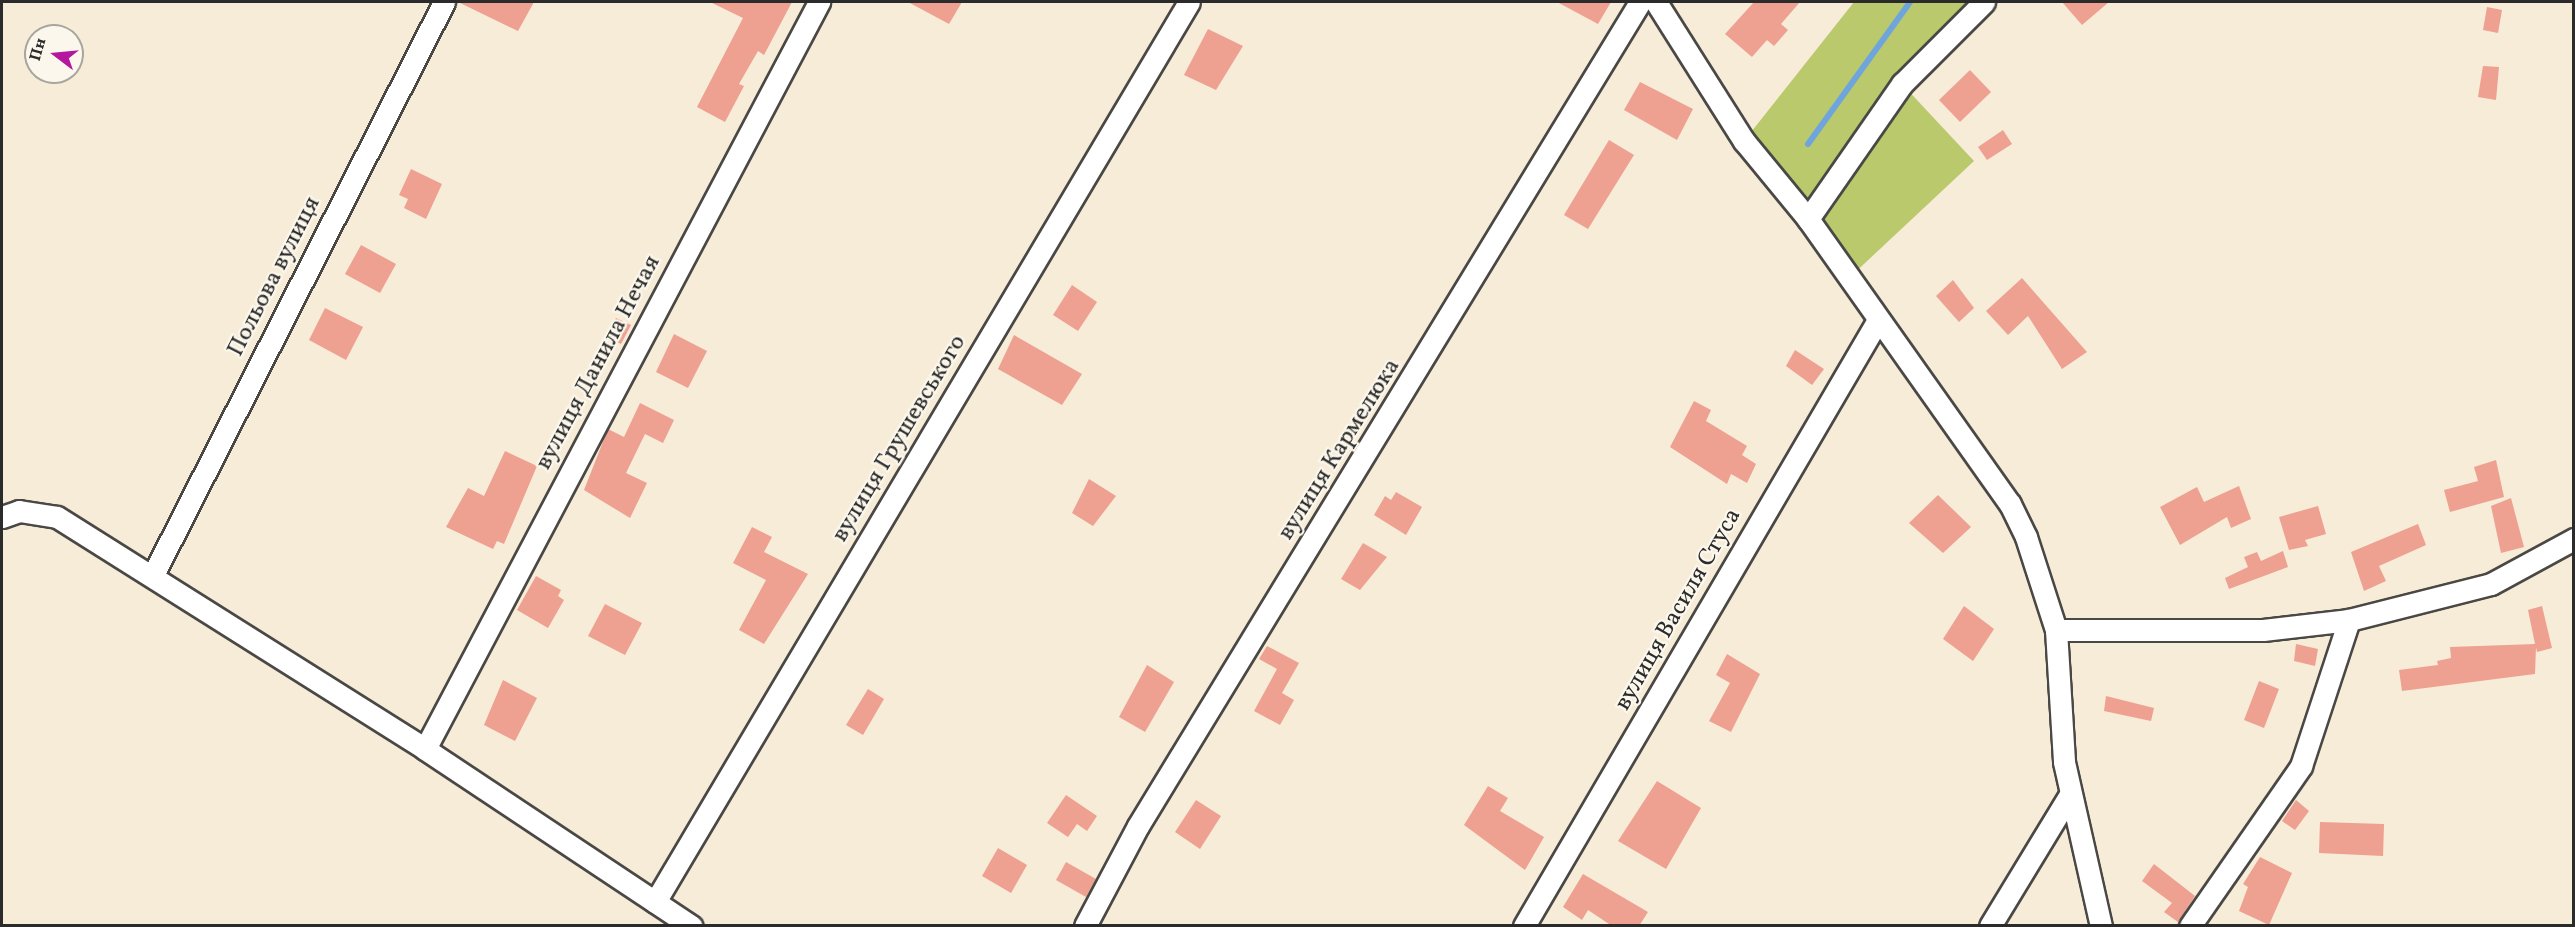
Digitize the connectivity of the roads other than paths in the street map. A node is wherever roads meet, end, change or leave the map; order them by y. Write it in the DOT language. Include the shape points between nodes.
graph roads {
  1 [pos="444,2"];
  2 [pos="819,2"];
  3 [pos="1188,2"];
  4 [pos="1640,2"];
  5 [pos="1656,2"];
  6 [pos="1984,2"];
  7 [pos="1808,219"];
  8 [pos="1878,320"];
  9 [pos="2,517"];
  10 [pos="2574,539"];
  11 [pos="153,575"];
  12 [pos="2349,620"];
  13 [pos="2056,630"];
  14 [pos="425,749"];
  15 [pos="2069,795"];
  16 [pos="655,902"];
  17 [pos="691,926"];
  18 [pos="1085,926"];
  19 [pos="1524,926"];
  20 [pos="1990,926"];
  21 [pos="2101,926"];
  22 [pos="2190,926"];
  1 -- 11 [label="street, Польова вулиця"];
  2 -- 14 [label="street, вулиця Данила Нечая"];
  3 -- 16 [label="street, вулиця Грушевського"];
  4 -- 18 [label="street, вулиця Кармелюка" via="1138,826"];
  5 -- 7 [label="street" via="1744,141"];
  6 -- 7 [label="street" via="1902,84"];
  7 -- 8 [label="street"];
  8 -- 13 [label="street" via="2010,504 2039,570"];
  8 -- 19 [label="street, вулиця Василя Стуса"];
  9 -- 11 [label="street" via="19,511 57,517"];
  10 -- 12 [label="street" via="2491,584"];
  11 -- 14 [label="street"];
  12 -- 13 [label="street" via="2263,630"];
  12 -- 22 [label="street" via="2301,766"];
  13 -- 15 [label="street"];
  14 -- 16 [label="street"];
  15 -- 20 [label="street"];
  15 -- 21 [label="street"];
  16 -- 17 [label="street"];
}
